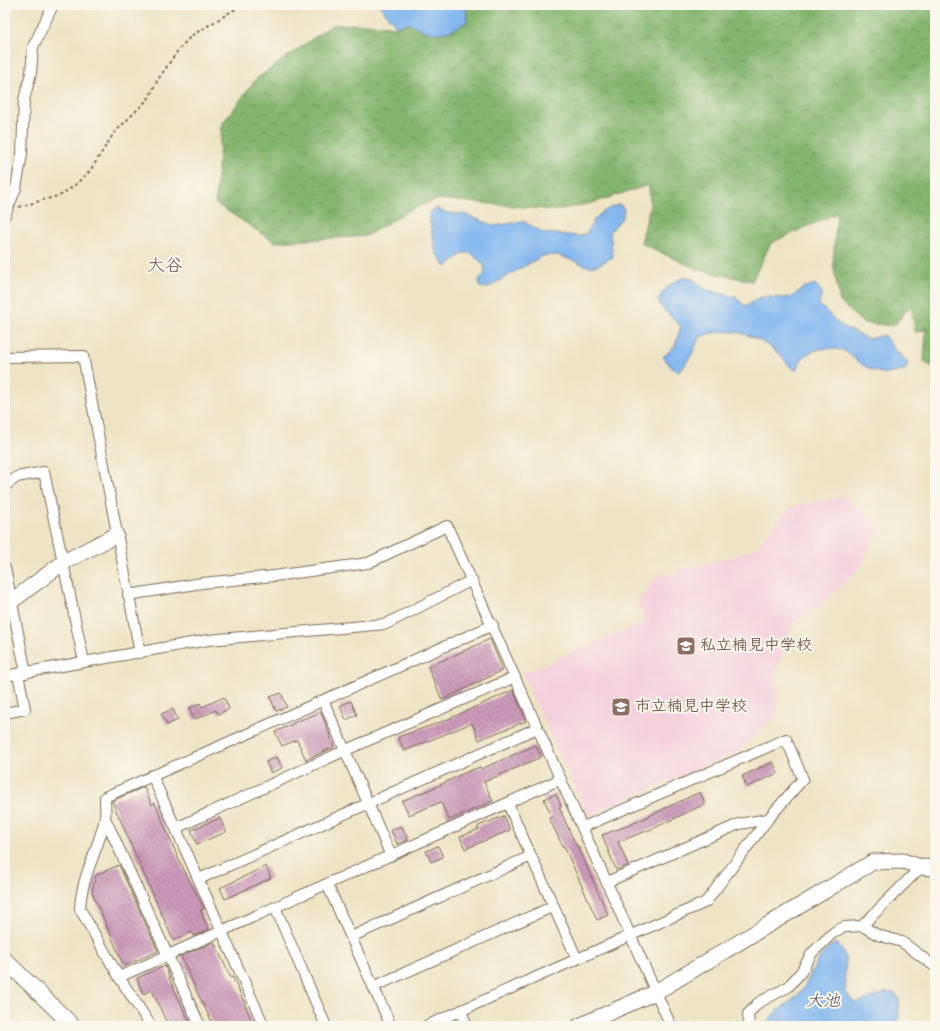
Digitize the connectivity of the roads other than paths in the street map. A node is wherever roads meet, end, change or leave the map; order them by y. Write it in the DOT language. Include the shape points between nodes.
graph roads {
  1 [pos="53,5"];
  2 [pos="6,213"];
  3 [pos="5,357"];
  4 [pos="5,486"];
  5 [pos="116,535"];
  6 [pos="64,562"];
  7 [pos="5,568"];
  8 [pos="472,580"];
  9 [pos="128,594"];
  10 [pos="8,604"];
  11 [pos="492,625"];
  12 [pos="140,653"];
  13 [pos="84,662"];
  14 [pos="22,673"];
  15 [pos="5,676"];
  16 [pos="515,677"];
  17 [pos="323,700"];
  18 [pos="5,713"];
  19 [pos="537,728"];
  20 [pos="346,750"];
  21 [pos="152,775"];
  22 [pos="561,779"];
  23 [pos="368,803"];
  24 [pos="508,804"];
  25 [pos="105,818"];
  26 [pos="768,819"];
  27 [pos="583,827"];
  28 [pos="176,828"];
  29 [pos="391,856"];
  30 [pos="531,856"];
  31 [pos="928,867"];
  32 [pos="199,879"];
  33 [pos="606,882"];
  34 [pos="327,884"];
  35 [pos="554,906"];
  36 [pos="275,907"];
  37 [pos="862,926"];
  38 [pos="222,931"];
  39 [pos="631,936"];
  40 [pos="352,937"];
  41 [pos="168,955"];
  42 [pos="577,959"];
  43 [pos="5,960"];
  44 [pos="933,965"];
  45 [pos="120,977"];
  46 [pos="373,987"];
  47 [pos="656,992"];
  48 [pos="461,1011"];
  49 [pos="72,1026"];
  50 [pos="151,1026"];
  51 [pos="200,1026"];
  52 [pos="264,1026"];
  53 [pos="326,1026"];
  54 [pos="391,1026"];
  55 [pos="426,1026"];
  56 [pos="467,1026"];
  57 [pos="579,1026"];
  58 [pos="671,1026"];
  59 [pos="749,1026"];
  1 -- 2 [label="street" via="33,47 31,73 24,100 22,154 16,188"];
  3 -- 5 [label="street" via="82,356"];
  4 -- 6 [label="street" via="17,477 44,472"];
  5 -- 6 [label="street"];
  5 -- 9 [label="street"];
  6 -- 10 [label="street"];
  6 -- 13 [label="street"];
  7 -- 10 [label="street"];
  8 -- 9 [label="street" via="447,526 368,563"];
  8 -- 11 [label="street"];
  8 -- 12 [label="street" via="386,624 208,640"];
  9 -- 12 [label="street"];
  10 -- 14 [label="street"];
  11 -- 16 [label="street"];
  11 -- 17 [label="street"];
  12 -- 13 [label="street"];
  13 -- 14 [label="street"];
  14 -- 15 [label="street"];
  14 -- 18 [label="street" via="25,709"];
  16 -- 19 [label="street"];
  16 -- 20 [label="street"];
  17 -- 20 [label="street"];
  17 -- 21 [label="street"];
  19 -- 22 [label="street"];
  19 -- 23 [label="street"];
  20 -- 23 [label="street"];
  20 -- 28 [label="street"];
  21 -- 25 [label="street" via="105,797"];
  21 -- 28 [label="street"];
  22 -- 24 [label="street"];
  22 -- 27 [label="street"];
  23 -- 29 [label="street"];
  23 -- 32 [label="street"];
  24 -- 29 [label="street"];
  24 -- 30 [label="street"];
  25 -- 41 [label="street"];
  25 -- 45 [label="street" via="85,878 80,909"];
  26 -- 27 [label="street" via="803,779 786,739"];
  26 -- 33 [label="street" via="739,824"];
  26 -- 39 [label="street" via="706,902"];
  27 -- 33 [label="street"];
  28 -- 32 [label="street"];
  29 -- 34 [label="street"];
  30 -- 35 [label="street"];
  30 -- 40 [label="street"];
  31 -- 37 [label="street"];
  31 -- 47 [label="street" via="903,861 874,862"];
  32 -- 38 [label="street"];
  33 -- 39 [label="street"];
  34 -- 36 [label="street"];
  34 -- 40 [label="street"];
  35 -- 42 [label="street"];
  35 -- 46 [label="street"];
  36 -- 38 [label="street"];
  36 -- 53 [label="street"];
  37 -- 44 [label="street" via="878,935 902,942"];
  37 -- 59 [label="street" via="844,927 834,932 812,953 788,987 758,1002 748,1014"];
  38 -- 41 [label="street"];
  38 -- 52 [label="street"];
  39 -- 42 [label="street"];
  39 -- 47 [label="street"];
  40 -- 46 [label="street"];
  41 -- 45 [label="street"];
  41 -- 51 [label="street"];
  42 -- 48 [label="street"];
  43 -- 49 [label="street"];
  45 -- 50 [label="street"];
  46 -- 54 [label="street"];
  47 -- 57 [label="street"];
  47 -- 58 [label="street"];
  48 -- 55 [label="street"];
  48 -- 56 [label="street"];
}
